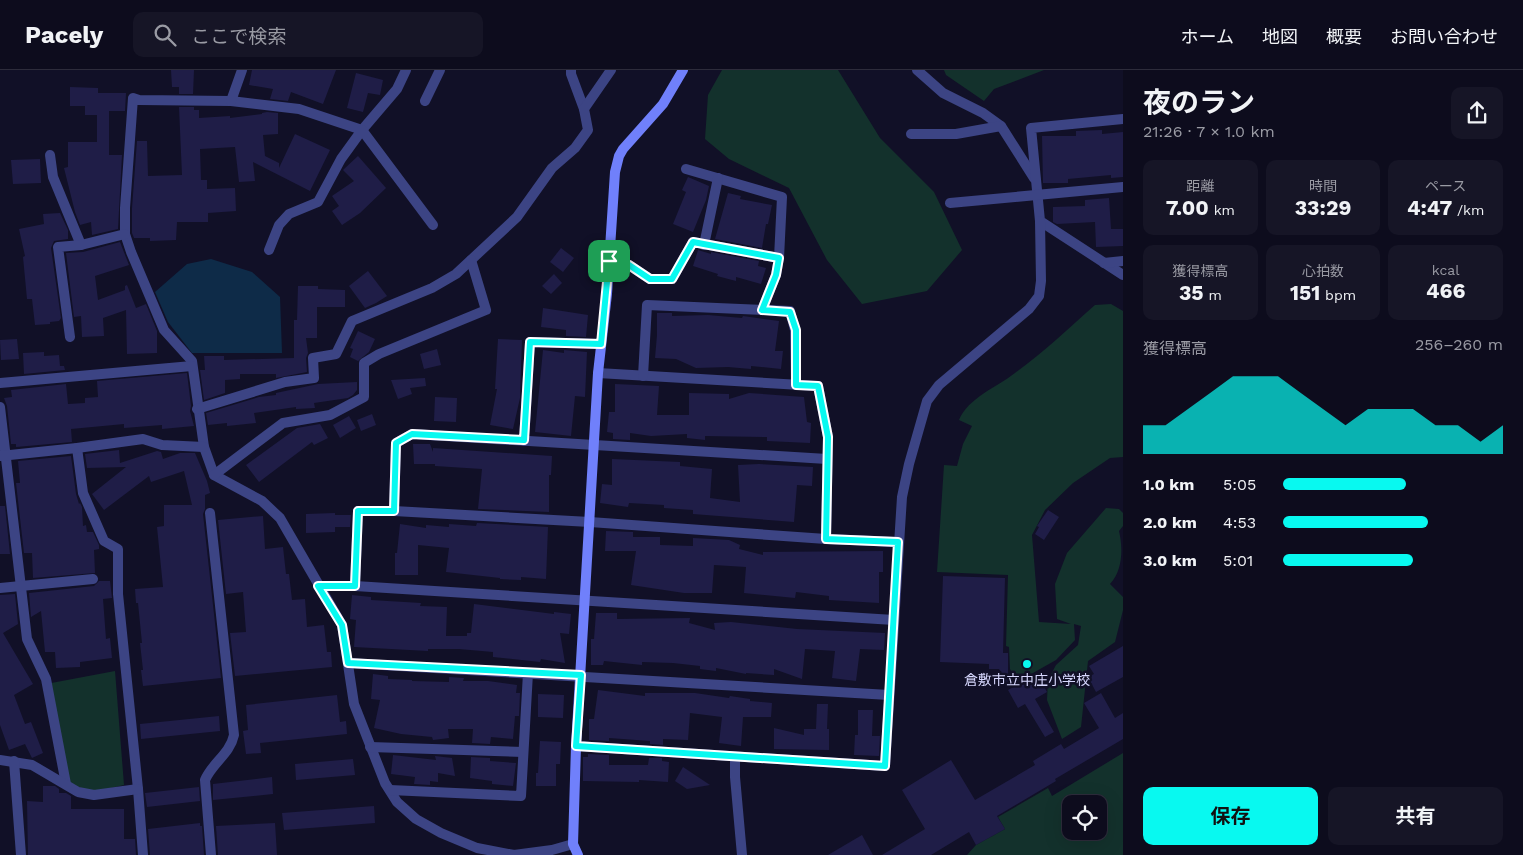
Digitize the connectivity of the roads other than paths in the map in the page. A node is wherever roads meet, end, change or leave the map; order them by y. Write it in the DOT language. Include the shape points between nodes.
graph roads {
  1 [pos="242,70"];
  2 [pos="406,70"];
  3 [pos="440,70"];
  4 [pos="571,70"];
  5 [pos="611,70"];
  6 [pos="684,70"];
  7 [pos="917,70"];
  8 [pos="231,101"];
  9 [pos="425,101"];
  10 [pos="584,109"];
  11 [pos="1123,119"];
  12 [pos="1001,126"];
  13 [pos="362,130"];
  14 [pos="911,134"];
  15 [pos="50,155"];
  16 [pos="686,169"];
  17 [pos="718,178"];
  18 [pos="1036,181"];
  19 [pos="1123,187"];
  20 [pos="1037,196"];
  21 [pos="950,203"];
  22 [pos="1040,222"];
  23 [pos="433,224"];
  24 [pos="125,234"];
  25 [pos="81,245"];
  26 [pos="704,245"];
  27 [pos="269,250"];
  28 [pos="779,258"];
  29 [pos="471,260"];
  30 [pos="609,261"];
  31 [pos="1123,261"];
  32 [pos="1104,263"];
  33 [pos="1123,275"];
  34 [pos="762,310"];
  35 [pos="70,338"];
  36 [pos="601,344"];
  37 [pos="192,366"];
  38 [pos="598,373"];
  39 [pos="643,376"];
  40 [pos="0,383"];
  41 [pos="796,385"];
  42 [pos="0,407"];
  43 [pos="197,409"];
  44 [pos="524,440"];
  45 [pos="595,444"];
  46 [pos="204,447"];
  47 [pos="77,448"];
  48 [pos="3,456"];
  49 [pos="827,459"];
  50 [pos="214,474"];
  51 [pos="394,511"];
  52 [pos="210,513"];
  53 [pos="590,522"];
  54 [pos="826,539"];
  55 [pos="898,542"];
  56 [pos="93,580"];
  57 [pos="20,586"];
  58 [pos="318,586"];
  59 [pos="355,586"];
  60 [pos="0,588"];
  61 [pos="585,600"];
  62 [pos="894,620"];
  63 [pos="348,663"];
  64 [pos="528,673"];
  65 [pos="581,675"];
  66 [pos="889,695"];
  67 [pos="576,746"];
  68 [pos="370,747"];
  69 [pos="523,752"];
  70 [pos="1,758"];
  71 [pos="735,758"];
  72 [pos="14,761"];
  73 [pos="66,784"];
  74 [pos="138,789"];
  75 [pos="390,790"];
  76 [pos="573,844"];
  77 [pos="21,855"];
  78 [pos="143,855"];
  79 [pos="211,855"];
  80 [pos="578,855"];
  81 [pos="742,855"];
  1 -- 8 [label="street"];
  2 -- 13 [label="street" via="396,89"];
  3 -- 9 [label="street"];
  4 -- 10 [label="street"];
  5 -- 10 [label="street"];
  6 -- 30 [label="street" via="663,104 619,156"];
  7 -- 12 [label="street" via="943,93"];
  8 -- 13 [label="street" via="300,109"];
  8 -- 24 [label="street" via="133,98"];
  10 -- 29 [label="street" via="588,130 552,168 516,217"];
  11 -- 18 [label="street" via="1030,128"];
  12 -- 14 [label="street" via="956,134"];
  12 -- 18 [label="street"];
  13 -- 23 [label="street"];
  13 -- 27 [label="street" via="341,159 318,202 289,214 279,225"];
  15 -- 25 [label="street" via="52,177"];
  16 -- 17 [label="street"];
  17 -- 26 [label="street"];
  17 -- 28 [label="street" via="782,197"];
  18 -- 20 [label="street"];
  19 -- 20 [label="street"];
  20 -- 21 [label="street"];
  20 -- 22 [label="street"];
  22 -- 32 [label="street"];
  22 -- 55 [label="street" via="1039,296 1029,309 939,385 927,401 902,496"];
  24 -- 25 [label="street"];
  24 -- 37 [label="street" via="164,330 192,361"];
  25 -- 35 [label="street" via="58,247"];
  26 -- 28 [label="street"];
  26 -- 30 [label="street" via="693,242 672,279 650,279 629,265"];
  28 -- 34 [label="street"];
  29 -- 43 [label="street" via="456,274 432,288 352,321 336,354 313,358 314,378 285,382"];
  29 -- 50 [label="street" via="486,310 364,363 364,397 330,415 283,424"];
  30 -- 36 [label="street"];
  31 -- 32 [label="street"];
  32 -- 33 [label="street"];
  34 -- 39 [label="street" via="647,305"];
  34 -- 41 [label="street" via="790,312 796,330"];
  36 -- 38 [label="street"];
  36 -- 44 [label="street" via="530,342"];
  37 -- 40 [label="street"];
  37 -- 43 [label="street"];
  38 -- 39 [label="street"];
  38 -- 45 [label="street"];
  39 -- 41 [label="street"];
  41 -- 49 [label="street" via="818,386 828,437"];
  42 -- 48 [label="street"];
  43 -- 46 [label="street"];
  44 -- 45 [label="street"];
  44 -- 51 [label="street" via="412,434 396,443"];
  45 -- 49 [label="street"];
  45 -- 53 [label="street"];
  46 -- 47 [label="street" via="162,445 143,439"];
  46 -- 50 [label="street"];
  47 -- 48 [label="street"];
  47 -- 74 [label="street" via="83,493 104,541 118,549 118,594"];
  48 -- 57 [label="street"];
  49 -- 54 [label="street"];
  50 -- 58 [label="street" via="262,502 280,518"];
  51 -- 53 [label="street"];
  51 -- 59 [label="street" via="358,511"];
  52 -- 79 [label="street" via="234,735 226,753 208,772 205,780"];
  53 -- 54 [label="street"];
  53 -- 61 [label="street"];
  54 -- 55 [label="street"];
  55 -- 62 [label="street"];
  56 -- 57 [label="street"];
  57 -- 60 [label="street"];
  57 -- 73 [label="street" via="27,638 46,679"];
  58 -- 59 [label="street"];
  58 -- 63 [label="street" via="342,625"];
  59 -- 61 [label="street"];
  61 -- 62 [label="street"];
  61 -- 65 [label="street"];
  62 -- 66 [label="street"];
  63 -- 64 [label="street"];
  63 -- 68 [label="street" via="354,704"];
  64 -- 65 [label="street"];
  64 -- 69 [label="street"];
  65 -- 66 [label="street"];
  65 -- 67 [label="street"];
  66 -- 71 [label="street" via="885,766"];
  67 -- 71 [label="street"];
  67 -- 76 [label="street"];
  68 -- 69 [label="street"];
  68 -- 75 [label="street"];
  69 -- 75 [label="street" via="521,796"];
  70 -- 72 [label="street"];
  71 -- 81 [label="street"];
  72 -- 73 [label="street" via="32,765"];
  72 -- 77 [label="street"];
  73 -- 74 [label="street" via="78,792 94,795"];
  74 -- 78 [label="street"];
  75 -- 76 [label="street" via="397,802 416,819 477,848 514,855"];
  76 -- 80 [label="street"];
}
